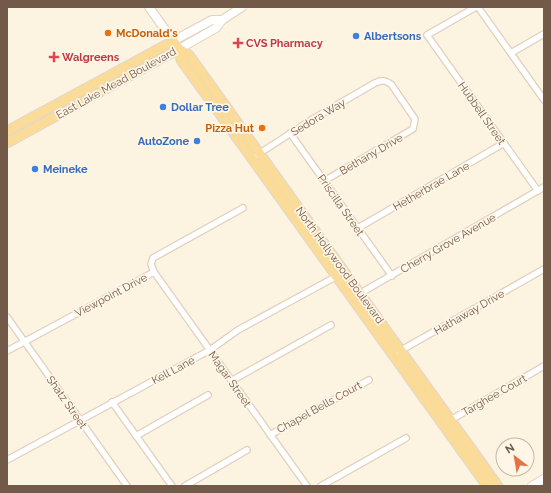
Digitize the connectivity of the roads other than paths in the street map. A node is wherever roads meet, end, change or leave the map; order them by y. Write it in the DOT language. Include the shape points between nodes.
graph roads {
  1 [pos="149,7"];
  2 [pos="242,7"];
  3 [pos="477,7"];
  4 [pos="222,20"];
  5 [pos="544,34"];
  6 [pos="173,41"];
  7 [pos="179,49"];
  8 [pos="511,53"];
  9 [pos="387,81"];
  10 [pos="94,84"];
  11 [pos="544,100"];
  12 [pos="62,112"];
  13 [pos="32,118"];
  14 [pos="7,131"];
  15 [pos="290,133"];
  16 [pos="17,137"];
  17 [pos="7,143"];
  18 [pos="504,144"];
  19 [pos="256,155"];
  20 [pos="324,181"];
  21 [pos="544,187"];
  22 [pos="538,191"];
  23 [pos="243,208"];
  24 [pos="358,228"];
  25 [pos="544,269"];
  26 [pos="154,272"];
  27 [pos="337,276"];
  28 [pos="392,276"];
  29 [pos="357,295"];
  30 [pos="7,317"];
  31 [pos="331,325"];
  32 [pos="24,342"];
  33 [pos="210,350"];
  34 [pos="7,351"];
  35 [pos="398,353"];
  36 [pos="544,366"];
  37 [pos="369,380"];
  38 [pos="231,381"];
  39 [pos="208,395"];
  40 [pos="112,402"];
  41 [pos="80,419"];
  42 [pos="447,422"];
  43 [pos="270,435"];
  44 [pos="136,436"];
  45 [pos="406,438"];
  46 [pos="247,450"];
  47 [pos="7,460"];
  48 [pos="544,479"];
  49 [pos="127,486"];
  50 [pos="172,486"];
  51 [pos="185,486"];
  52 [pos="307,486"];
  53 [pos="321,486"];
  54 [pos="487,486"];
  55 [pos="498,486"];
  56 [pos="532,486"];
  1 -- 6 [label="main road, North Hollywood Boulevard"];
  2 -- 4 [label="main road, East Lake Mead Boulevard"];
  3 -- 8 [label="street"];
  3 -- 18 [label="street, Hubbell Street" via="427,35"];
  4 -- 6 [label="main road, East Lake Mead Boulevard" via="212,20"];
  4 -- 7 [label="main road, East Lake Mead Boulevard" via="216,28"];
  5 -- 8 [label="street"];
  6 -- 7 [label="main road, North Hollywood Boulevard"];
  6 -- 10 [label="main road, East Lake Mead Boulevard"];
  7 -- 12 [label="main road, East Lake Mead Boulevard"];
  7 -- 19 [label="main road, North Hollywood Boulevard" via="189,54 221,108"];
  8 -- 11 [label="street"];
  9 -- 15 [label="street, Sedora Way" via="375,83"];
  9 -- 20 [label="street, Bethany Drive" via="392,84 415,119 413,129"];
  10 -- 12 [label="main road" via="88,93 65,107"];
  10 -- 13 [label="main road, East Lake Mead Boulevard"];
  12 -- 16 [label="main road, East Lake Mead Boulevard"];
  13 -- 14 [label="main road, East Lake Mead Boulevard"];
  13 -- 16 [label="main road"];
  15 -- 19 [label="street, Sedora Way"];
  15 -- 20 [label="street, Priscilla Street"];
  16 -- 17 [label="main road, East Lake Mead Boulevard"];
  18 -- 22 [label="street, Hubbell Street"];
  18 -- 24 [label="street, Hetherbrae Lane"];
  19 -- 27 [label="main road, North Hollywood Boulevard"];
  19 -- 29 [label="main road, North Hollywood Boulevard"];
  20 -- 24 [label="street, Priscilla Street"];
  21 -- 22 [label="street, Cherry Grove Avenue"];
  22 -- 28 [label="street, Cherry Grove Avenue"];
  23 -- 26 [label="street, Viewpoint Drive" via="153,258 151,264"];
  24 -- 28 [label="street, Priscilla Street"];
  25 -- 35 [label="street, Hathaway Drive"];
  26 -- 32 [label="street, Viewpoint Drive"];
  26 -- 33 [label="street, Magar Street"];
  27 -- 29 [label="main road, North Hollywood Boulevard"];
  27 -- 33 [label="street, Kell Lane" via="238,330"];
  28 -- 29 [label="street, Cherry Grove Avenue"];
  29 -- 35 [label="main road, North Hollywood Boulevard"];
  30 -- 32 [label="street, Shatz Street"];
  31 -- 38 [label="street"];
  32 -- 34 [label="street, Viewpoint Drive"];
  32 -- 41 [label="street, Shatz Street"];
  33 -- 38 [label="street, Magar Street"];
  33 -- 40 [label="street, Kell Lane"];
  35 -- 42 [label="main road, North Hollywood Boulevard"];
  36 -- 42 [label="street, Targhee Court"];
  37 -- 43 [label="street, Chapel Bells Court"];
  38 -- 43 [label="street, Magar Street"];
  39 -- 44 [label="street"];
  40 -- 41 [label="street, Kell Lane"];
  40 -- 44 [label="street"];
  41 -- 47 [label="street, Kell Lane"];
  41 -- 49 [label="street, Shatz Street"];
  42 -- 54 [label="main road, North Hollywood Boulevard"];
  42 -- 55 [label="main road, North Hollywood Boulevard"];
  43 -- 52 [label="street, Magar Street"];
  44 -- 50 [label="street"];
  45 -- 53 [label="street"];
  46 -- 51 [label="street"];
  48 -- 56 [label="main road"];
}
